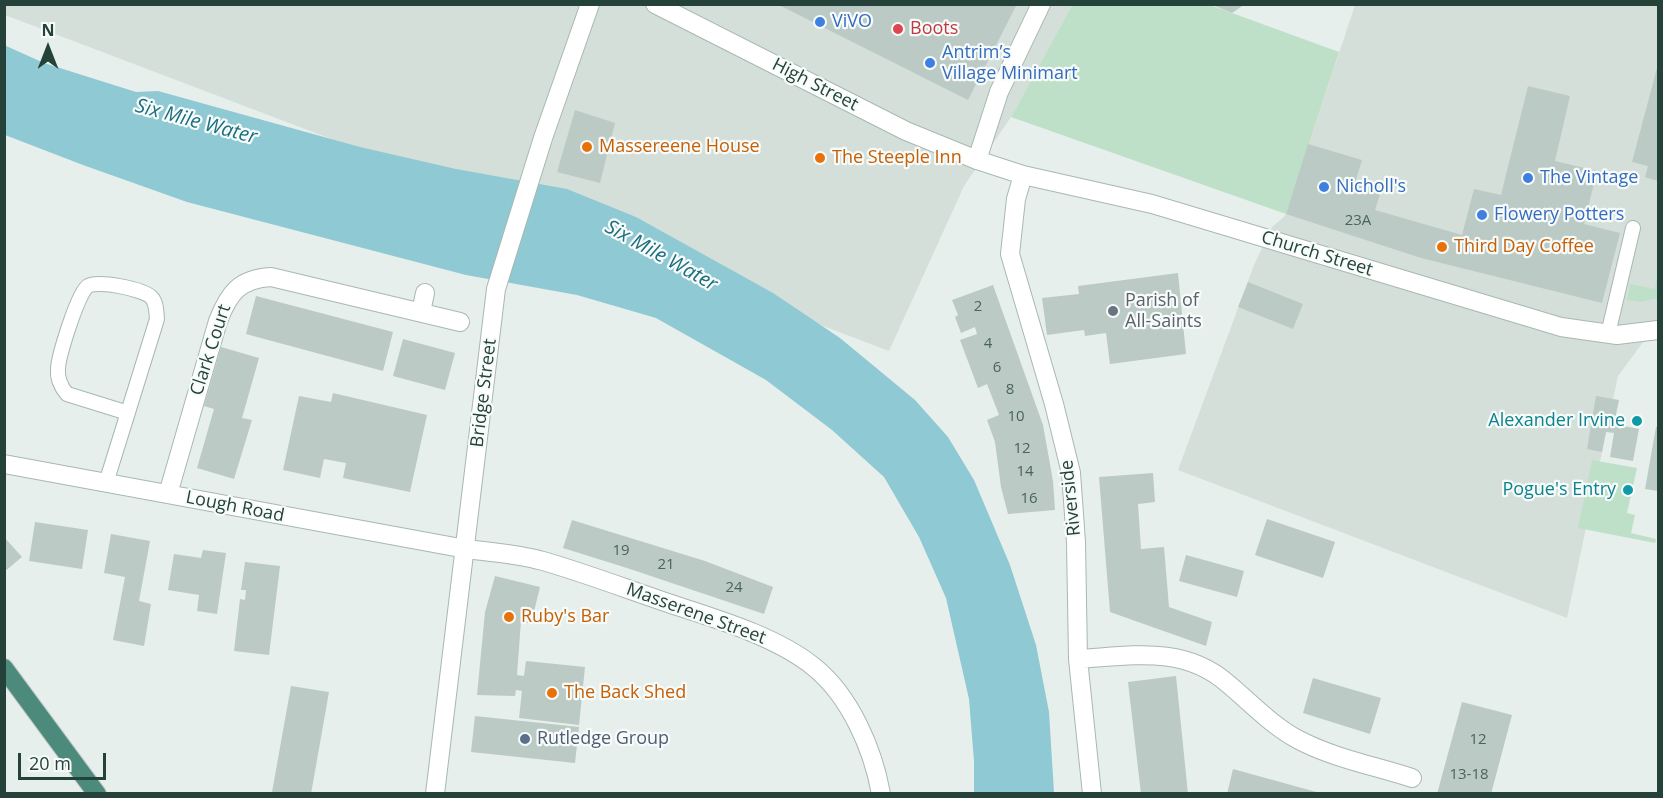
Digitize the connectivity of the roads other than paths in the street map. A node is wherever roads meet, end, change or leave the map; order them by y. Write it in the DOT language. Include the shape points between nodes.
graph roads {
  1 [pos="590,4"];
  2 [pos="655,4"];
  3 [pos="1041,4"];
  4 [pos="677,9"];
  5 [pos="977,160"];
  6 [pos="1023,175"];
  7 [pos="1633,228"];
  8 [pos="425,293"];
  9 [pos="421,312"];
  10 [pos="460,321"];
  11 [pos="1659,330"];
  12 [pos="1608,334"];
  13 [pos="128,413"];
  14 [pos="4,465"];
  15 [pos="106,483"];
  16 [pos="168,494"];
  17 [pos="466,549"];
  18 [pos="1078,659"];
  19 [pos="4,668"];
  20 [pos="1412,778"];
  21 [pos="97,794"];
  22 [pos="435,794"];
  23 [pos="881,794"];
  24 [pos="1092,794"];
  1 -- 17 [label="street, Bridge Street" via="496,289"];
  2 -- 4 [label="street, High Street"];
  3 -- 5 [label="street" via="999,92"];
  4 -- 5 [label="street, High Street" via="906,131"];
  5 -- 6 [label="street, Church Street"];
  6 -- 12 [label="street, Church Street" via="1152,204 1561,327"];
  6 -- 18 [label="street, Riverside" via="1016,199 1010,254 1071,473"];
  7 -- 12 [label="lane"];
  8 -- 9 [label="street"];
  9 -- 10 [label="street, Clark Court"];
  9 -- 16 [label="street, Clark Court" via="271,277 244,283 225,303 218,321"];
  11 -- 12 [label="street, Church Street"];
  13 -- 13 [label="lane" via="157,319 156,307 141,290 89,285 78,300 58,368 59,382 67,394"];
  13 -- 15 [label="lane"];
  14 -- 15 [label="street, Lough Road"];
  15 -- 16 [label="street, Lough Road"];
  16 -- 17 [label="street, Lough Road"];
  17 -- 22 [label="street, Bridge Street"];
  17 -- 23 [label="street, Masserene Street" via="541,560 727,623 794,654 814,666 836,689 866,744"];
  18 -- 20 [label="street" via="1159,655 1196,663 1213,671 1281,730 1299,740"];
  18 -- 24 [label="street, Riverside"];
  19 -- 21 [label="highway"];
}
